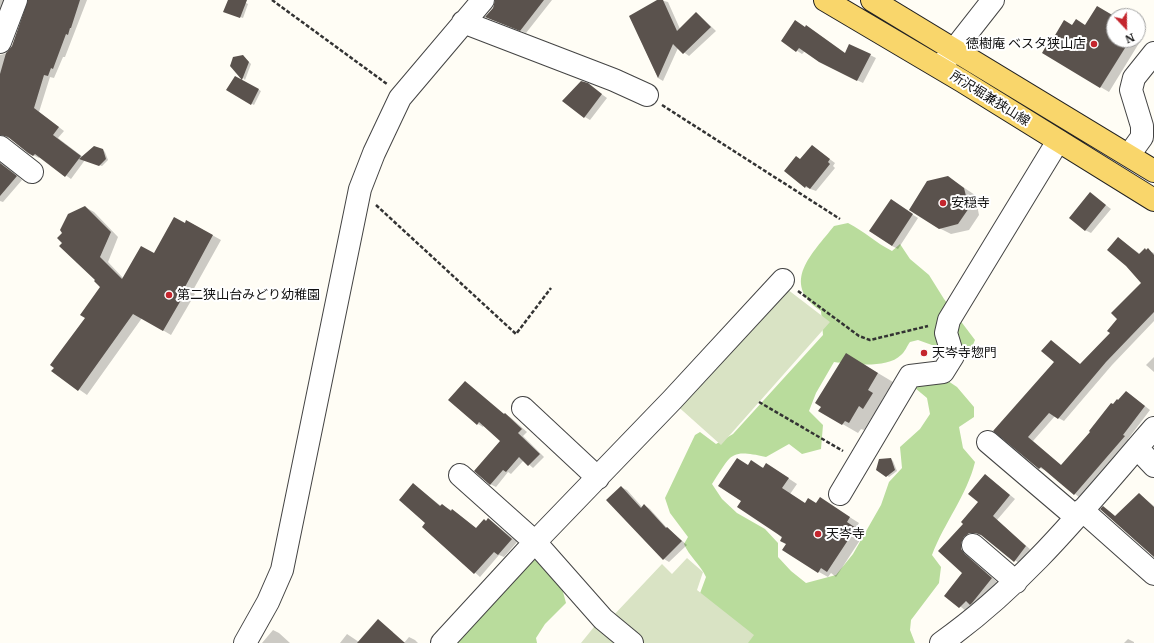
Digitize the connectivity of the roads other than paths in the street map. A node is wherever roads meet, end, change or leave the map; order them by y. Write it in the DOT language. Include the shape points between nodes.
graph roads {
  1 [pos="16,0"];
  2 [pos="483,0"];
  3 [pos="825,0"];
  4 [pos="872,0"];
  5 [pos="993,0"];
  6 [pos="464,22"];
  7 [pos="0,42"];
  8 [pos="954,50"];
  9 [pos="1154,53"];
  10 [pos="940,68"];
  11 [pos="647,95"];
  12 [pos="1058,141"];
  13 [pos="0,147"];
  14 [pos="1129,155"];
  15 [pos="1154,171"];
  16 [pos="32,172"];
  17 [pos="1154,200"];
  18 [pos="783,280"];
  19 [pos="523,408"];
  20 [pos="1154,428"];
  21 [pos="988,442"];
  22 [pos="1137,448"];
  23 [pos="1154,466"];
  24 [pos="460,476"];
  25 [pos="598,478"];
  26 [pos="840,494"];
  27 [pos="1079,514"];
  28 [pos="535,542"];
  29 [pos="973,545"];
  30 [pos="1154,574"];
  31 [pos="1016,582"];
  32 [pos="245,643"];
  33 [pos="442,643"];
  34 [pos="632,643"];
  35 [pos="941,643"];
  1 -- 7 [label="street"];
  2 -- 6 [label="street"];
  3 -- 10 [label="main road, 所沢堀兼狭山線"];
  4 -- 8 [label="main road, 所沢堀兼狭山線"];
  5 -- 8 [label="street"];
  6 -- 11 [label="street"];
  6 -- 32 [label="street" via="402,95 386,125 360,189 282,570"];
  8 -- 10 [label="street"];
  8 -- 14 [label="main road, 所沢堀兼狭山線"];
  9 -- 14 [label="street" via="1134,78 1131,90 1142,126 1142,137"];
  10 -- 12 [label="main road, 所沢堀兼狭山線"];
  12 -- 17 [label="main road, 所沢堀兼狭山線"];
  12 -- 26 [label="street" via="949,320 946,333 953,356 943,372 910,376"];
  13 -- 16 [label="street"];
  14 -- 15 [label="main road, 所沢堀兼狭山線"];
  18 -- 25 [label="street"];
  19 -- 25 [label="street"];
  20 -- 22 [label="street"];
  21 -- 27 [label="street"];
  22 -- 23 [label="street"];
  22 -- 27 [label="street"];
  24 -- 28 [label="street"];
  25 -- 28 [label="street"];
  27 -- 30 [label="street"];
  27 -- 31 [label="street"];
  28 -- 33 [label="street"];
  28 -- 34 [label="street" via="603,619"];
  29 -- 31 [label="street"];
  31 -- 35 [label="street" via="974,620"];
}
